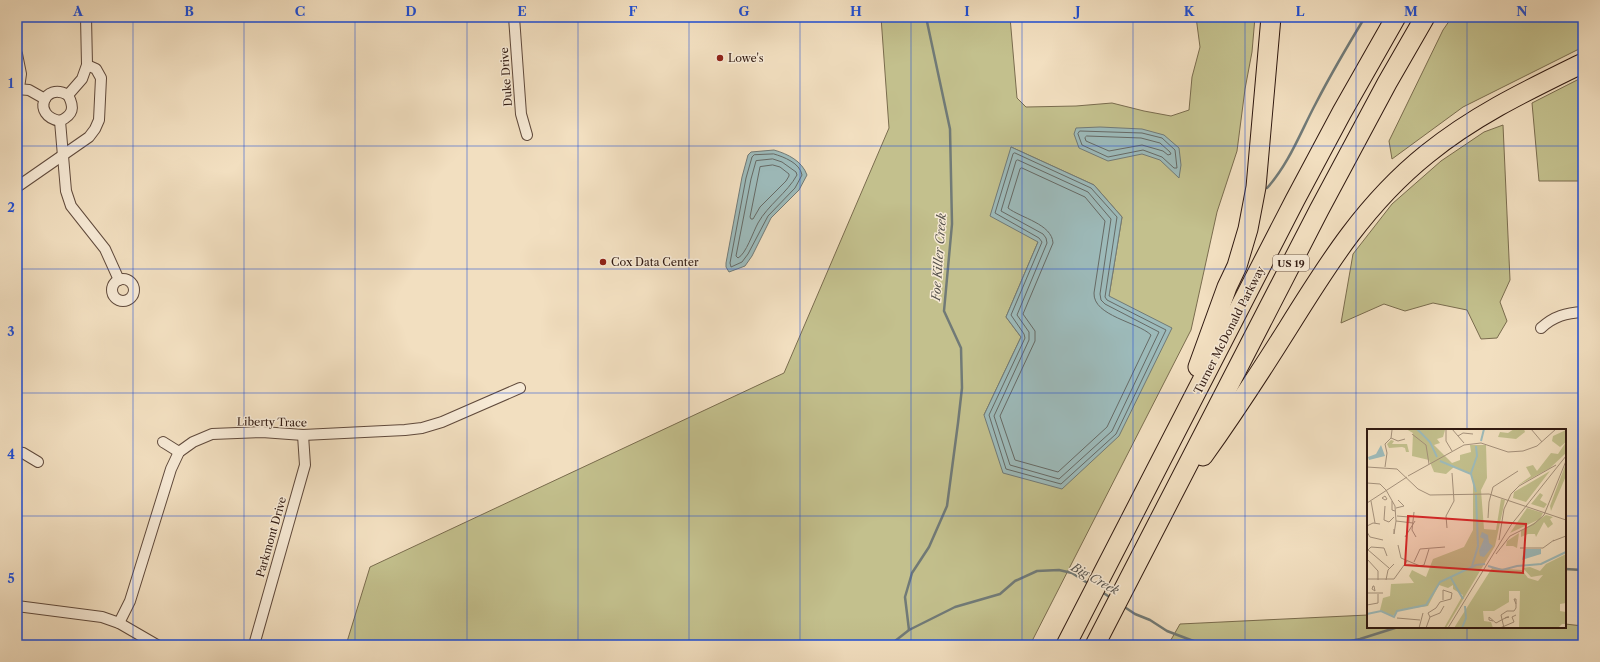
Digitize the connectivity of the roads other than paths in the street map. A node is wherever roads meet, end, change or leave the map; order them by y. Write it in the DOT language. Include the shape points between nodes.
graph roads {
  1 [pos="86,17"];
  2 [pos="514,17"];
  3 [pos="1271,17"];
  4 [pos="1396,17"];
  5 [pos="1425,17"];
  6 [pos="17,54"];
  7 [pos="1583,63"];
  8 [pos="88,65"];
  9 [pos="18,88"];
  10 [pos="68,95"];
  11 [pos="45,99"];
  12 [pos="60,121"];
  13 [pos="527,135"];
  14 [pos="63,156"];
  15 [pos="17,187"];
  16 [pos="119,280"];
  17 [pos="1583,312"];
  18 [pos="1541,328"];
  19 [pos="520,388"];
  20 [pos="304,435"];
  21 [pos="163,442"];
  22 [pos="1170,444"];
  23 [pos="17,452"];
  24 [pos="179,452"];
  25 [pos="38,462"];
  26 [pos="1164,513"];
  27 [pos="17,609"];
  28 [pos="119,623"];
  29 [pos="1098,640"];
  30 [pos="157,645"];
  31 [pos="254,645"];
  32 [pos="1066,645"];
  1 -- 8 [label="street"];
  2 -- 13 [label="street, Duke Drive" via="521,114"];
  3 -- 22 [label="highway" via="1258,172 1248,229 1239,260"];
  4 -- 22 [label="highway, Turner McDonald Parkway / US 19" via="1342,112"];
  5 -- 26 [label="highway, US 19" via="1319,210"];
  6 -- 9 [label="street" via="21,74"];
  7 -- 26 [label="highway" via="1468,124 1426,155 1379,199 1335,254 1235,412"];
  8 -- 10 [label="street" via="82,79"];
  8 -- 14 [label="street" via="96,69 101,78 99,120 89,137"];
  9 -- 11 [label="street" via="29,90"];
  10 -- 11 [label="street" via="55,91"];
  10 -- 12 [label="street" via="72,111"];
  11 -- 12 [label="street" via="45,114 52,120"];
  12 -- 14 [label="street"];
  14 -- 15 [label="street"];
  14 -- 16 [label="street" via="66,191 71,206 105,249"];
  17 -- 18 [label="street" via="1570,312 1559,316"];
  19 -- 20 [label="street, Liberty Trace" via="442,422 422,428"];
  20 -- 24 [label="street, Liberty Trace" via="262,432 212,434 193,442"];
  20 -- 31 [label="street, Parkmont Drive" via="305,465"];
  21 -- 24 [label="street"];
  22 -- 32 [label="highway, Turner McDonald Parkway / US 19"];
  23 -- 25 [label="street"];
  24 -- 28 [label="street" via="171,469 130,601"];
  26 -- 29 [label="highway, US 19"];
  27 -- 28 [label="street" via="81,614"];
  28 -- 30 [label="street"];
}
